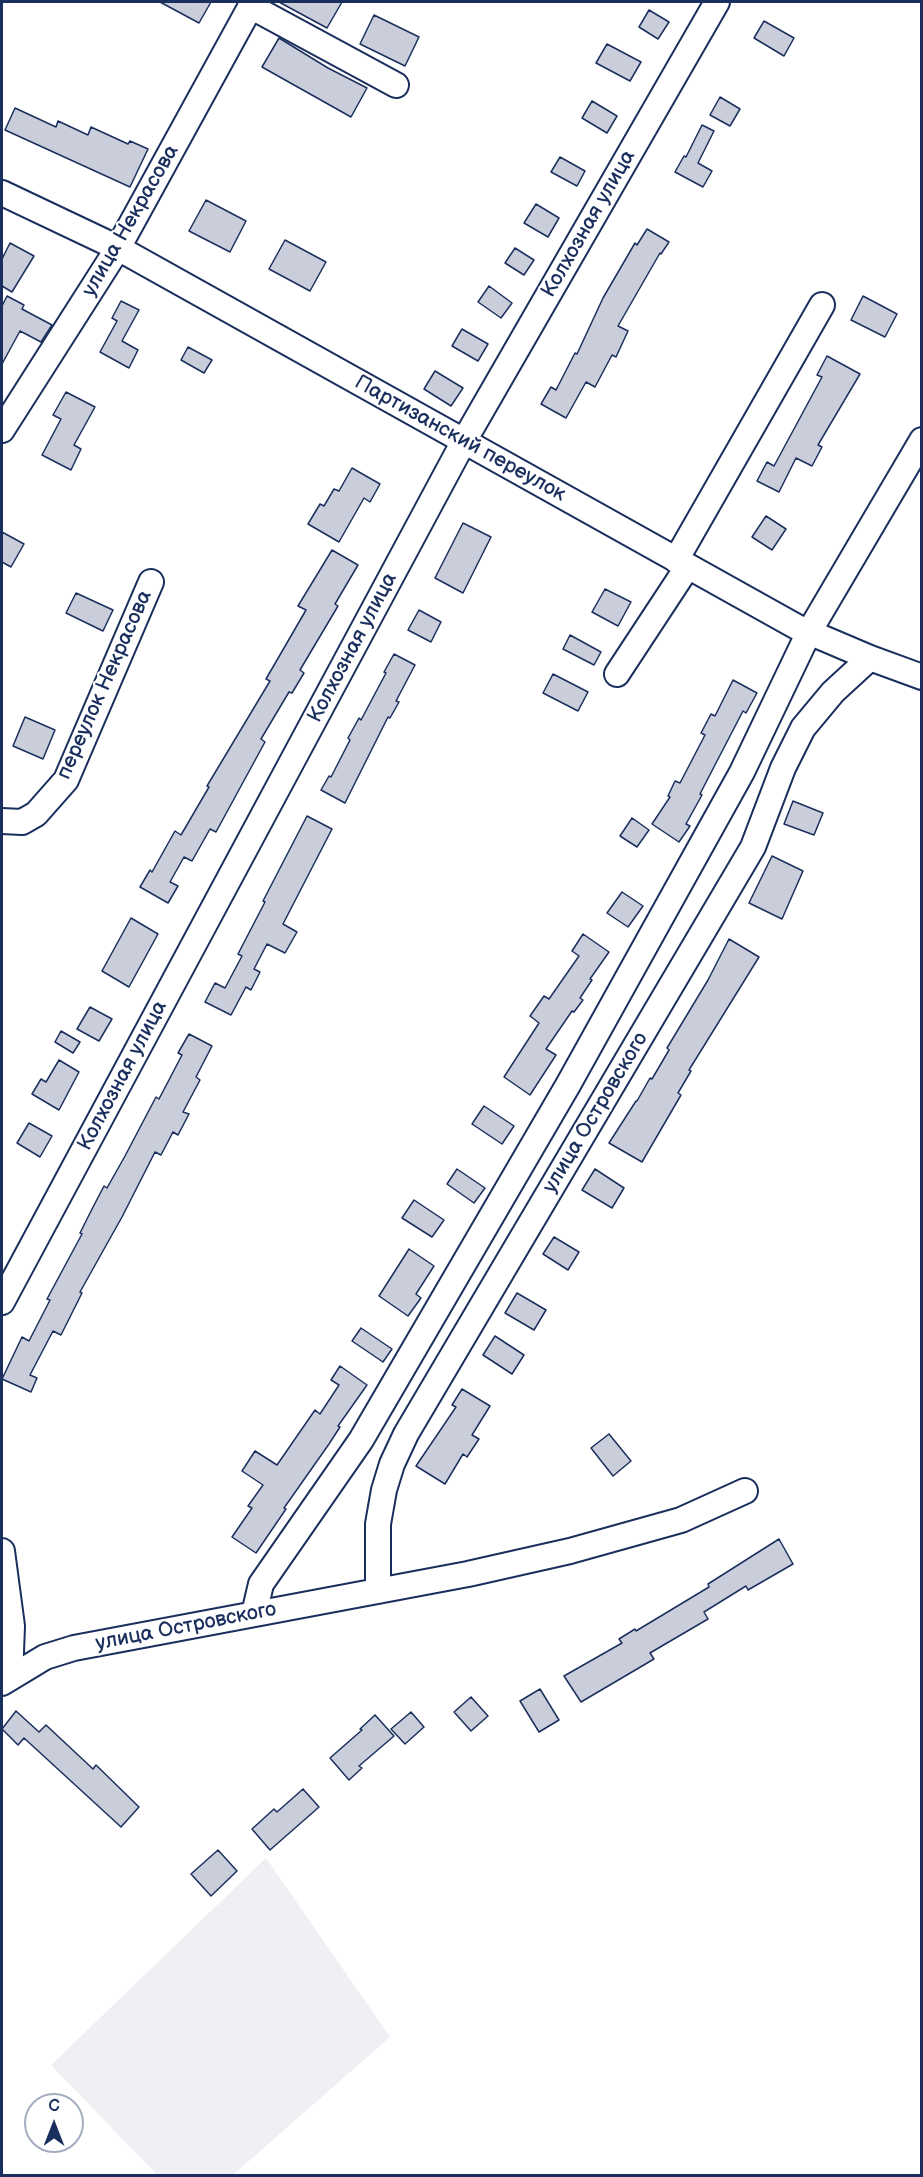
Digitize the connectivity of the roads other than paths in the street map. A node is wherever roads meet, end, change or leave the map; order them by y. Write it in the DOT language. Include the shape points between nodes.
graph roads {
  1 [pos="717,2"];
  2 [pos="252,4"];
  3 [pos="396,85"];
  4 [pos="2,193"];
  5 [pos="118,248"];
  6 [pos="822,305"];
  7 [pos="2,429"];
  8 [pos="921,440"];
  9 [pos="464,441"];
  10 [pos="682,563"];
  11 [pos="151,582"];
  12 [pos="809,632"];
  13 [pos="870,658"];
  14 [pos="617,674"];
  15 [pos="921,677"];
  16 [pos="2,821"];
  17 [pos="2,1302"];
  18 [pos="745,1491"];
  19 [pos="2,1551"];
  20 [pos="378,1591"];
  21 [pos="254,1614"];
  22 [pos="6,1680"];
  1 -- 9 [label="street, Колхозная улица"];
  2 -- 3 [label="street, улица Некрасова"];
  2 -- 5 [label="street, улица Некрасова"];
  4 -- 5 [label="street, Партизанский переулок"];
  5 -- 7 [label="street, улица Некрасова"];
  5 -- 9 [label="street, Партизанский переулок"];
  6 -- 10 [label="street"];
  8 -- 12 [label="street"];
  9 -- 10 [label="street, Партизанский переулок"];
  9 -- 17 [label="street, Колхозная улица"];
  10 -- 12 [label="street, Партизанский переулок"];
  10 -- 14 [label="street"];
  11 -- 16 [label="street, переулок Некрасова" via="66,780 36,814 22,822"];
  12 -- 13 [label="street, Партизанский переулок"];
  12 -- 21 [label="street" via="742,772 572,1078 366,1431 261,1584"];
  13 -- 15 [label="street, Партизанский переулок"];
  13 -- 20 [label="street, улица Островского" via="833,692 803,728 753,847 406,1434 384,1490 378,1524"];
  18 -- 20 [label="street, улица Островского" via="681,1520 570,1551"];
  19 -- 22 [label="street" via="12,1626"];
  20 -- 21 [label="street, улица Островского"];
  21 -- 22 [label="street, улица Островского" via="74,1648 45,1656"];
}
